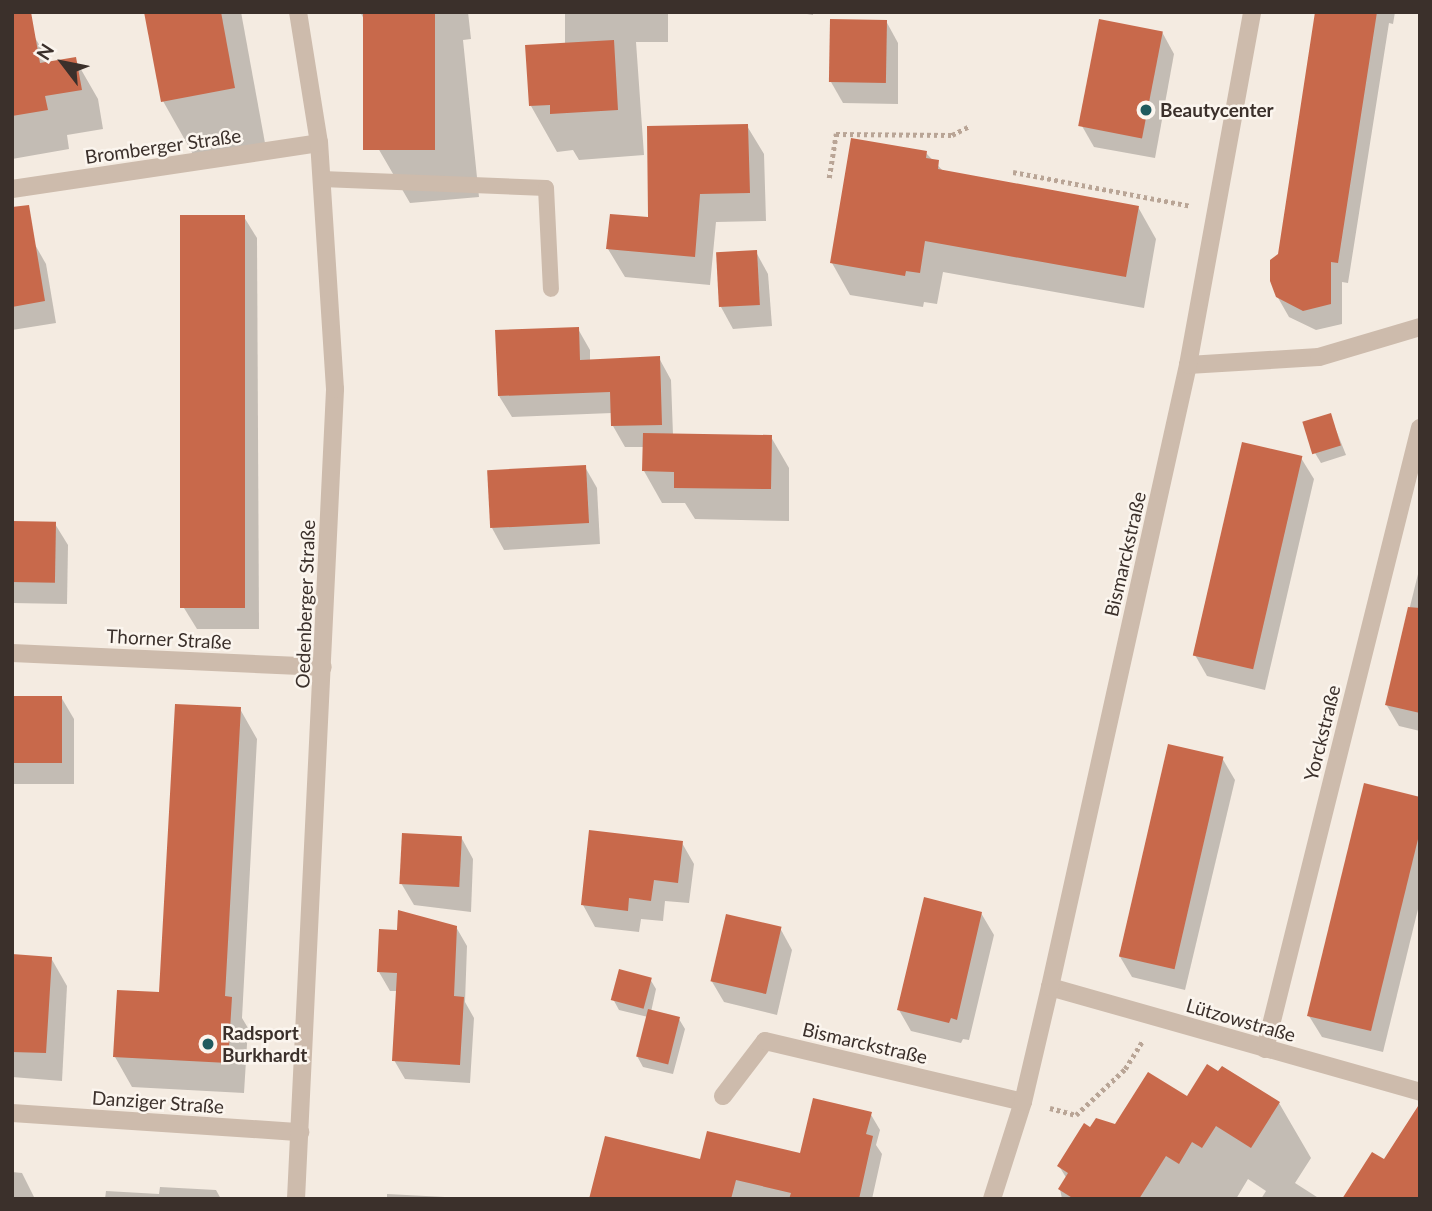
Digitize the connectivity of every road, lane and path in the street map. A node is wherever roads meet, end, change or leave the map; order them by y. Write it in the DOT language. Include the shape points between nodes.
graph roads {
  1 [pos="298,12"];
  2 [pos="1252,12"];
  3 [pos="970,126"];
  4 [pos="319,144"];
  5 [pos="1013,172"];
  6 [pos="829,178"];
  7 [pos="322,179"];
  8 [pos="12,189"];
  9 [pos="1217,211"];
  10 [pos="551,289"];
  11 [pos="1420,327"];
  12 [pos="1188,365"];
  13 [pos="1420,428"];
  14 [pos="12,653"];
  15 [pos="323,667"];
  16 [pos="1050,987"];
  17 [pos="1156,1043"];
  18 [pos="1265,1049"];
  19 [pos="1420,1092"];
  20 [pos="723,1096"];
  21 [pos="1023,1102"];
  22 [pos="12,1113"];
  23 [pos="300,1132"];
  24 [pos="296,1199"];
  25 [pos="992,1199"];
  1 -- 4 [label="street, Oedenberger Straße"];
  2 -- 9 [label="street, Bismarckstraße"];
  3 -- 6 [label="path" via="953,135 836,134"];
  4 -- 7 [label="street, Oedenberger Straße"];
  4 -- 8 [label="street, Bromberger Straße"];
  5 -- 9 [label="path"];
  7 -- 10 [label="lane" via="545,188"];
  7 -- 15 [label="street, Oedenberger Straße" via="335,388"];
  9 -- 12 [label="street, Bismarckstraße"];
  11 -- 12 [label="street" via="1319,357"];
  12 -- 16 [label="street, Bismarckstraße"];
  13 -- 18 [label="street, Yorckstraße"];
  14 -- 15 [label="street, Thorner Straße"];
  15 -- 23 [label="street, Oedenberger Straße"];
  16 -- 18 [label="street, Lützowstraße"];
  16 -- 21 [label="street, Bismarckstraße"];
  17 -- 21 [label="path" via="1144,1039 1125,1069 1076,1115"];
  18 -- 19 [label="street, Lützowstraße"];
  20 -- 21 [label="street, Bismarckstraße" via="765,1041"];
  21 -- 25 [label="street, Bismarckstraße"];
  22 -- 23 [label="street, Danziger Straße"];
  23 -- 24 [label="street, Oedenberger Straße"];
}
